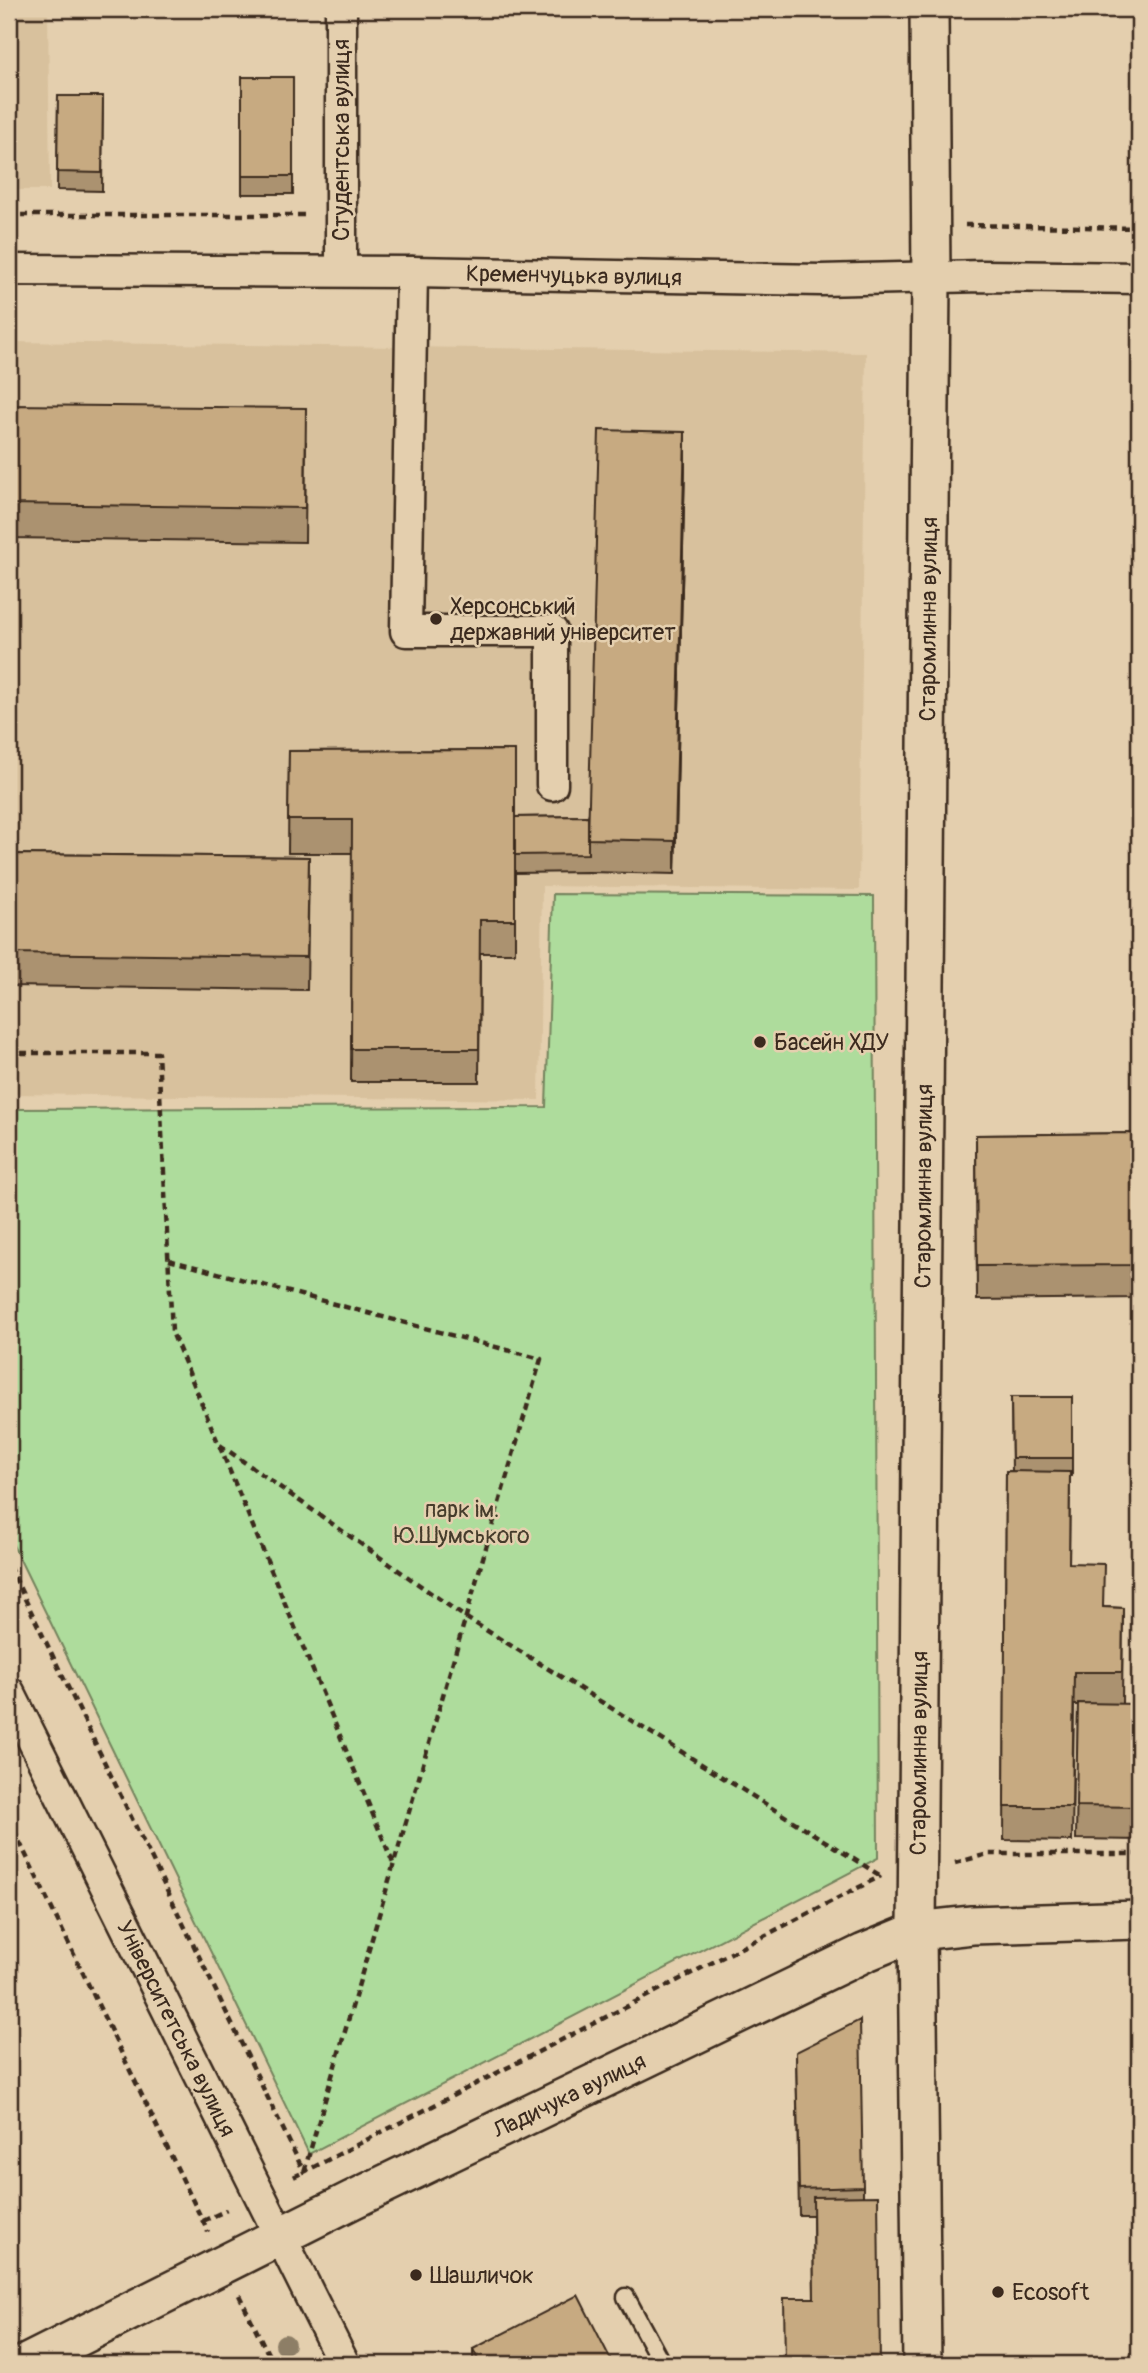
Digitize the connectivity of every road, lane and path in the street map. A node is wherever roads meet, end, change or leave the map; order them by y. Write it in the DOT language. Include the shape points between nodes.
graph roads {
  1 [pos="341,9"];
  2 [pos="929,9"];
  3 [pos="930,214"];
  4 [pos="9,215"];
  5 [pos="341,215"];
  6 [pos="1139,228"];
  7 [pos="9,270"];
  8 [pos="341,271"];
  9 [pos="412,271"];
  10 [pos="931,278"];
  11 [pos="1139,278"];
  12 [pos="552,785"];
  13 [pos="9,1053"];
  14 [pos="169,1260"];
  15 [pos="219,1444"];
  16 [pos="9,1566"];
  17 [pos="465,1618"];
  18 [pos="9,1692"];
  19 [pos="9,1820"];
  20 [pos="1139,1854"];
  21 [pos="394,1863"];
  22 [pos="919,1873"];
  23 [pos="881,1876"];
  24 [pos="1139,1920"];
  25 [pos="917,1931"];
  26 [pos="304,2172"];
  27 [pos="291,2178"];
  28 [pos="227,2210"];
  29 [pos="203,2221"];
  30 [pos="281,2235"];
  31 [pos="214,2242"];
  32 [pos="234,2285"];
  33 [pos="626,2297"];
  34 [pos="25,2364"];
  35 [pos="272,2364"];
  36 [pos="344,2364"];
  37 [pos="662,2364"];
  38 [pos="922,2364"];
  1 -- 5 [label="street, Студентська вулиця"];
  2 -- 3 [label="street, Старомлинна вулиця"];
  3 -- 6 [label="path" via="971,226"];
  3 -- 10 [label="street, Старомлинна вулиця"];
  4 -- 5 [label="path"];
  5 -- 8 [label="street, Студентська вулиця"];
  7 -- 8 [label="street, Кременчуцька вулиця"];
  8 -- 9 [label="street, Кременчуцька вулиця"];
  9 -- 10 [label="street, Кременчуцька вулиця"];
  9 -- 12 [label="street" via="406,631 552,631"];
  10 -- 11 [label="street, Кременчуцька вулиця"];
  10 -- 22 [label="street, Старомлинна вулиця"];
  13 -- 14 [label="path" via="158,1054"];
  14 -- 15 [label="path" via="172,1332"];
  14 -- 17 [label="path" via="541,1359"];
  15 -- 17 [label="path"];
  15 -- 21 [label="path"];
  16 -- 26 [label="path"];
  17 -- 21 [label="path"];
  17 -- 23 [label="path"];
  18 -- 30 [label="street, Університетська вулиця"];
  19 -- 29 [label="path"];
  20 -- 22 [label="path" via="988,1854"];
  21 -- 26 [label="path"];
  22 -- 23 [label="path"];
  22 -- 25 [label="street, Старомлинна вулиця"];
  23 -- 26 [label="path"];
  24 -- 25 [label="street, Ладичука вулиця"];
  25 -- 30 [label="street, Ладичука вулиця"];
  25 -- 38 [label="street, Старомлинна вулиця"];
  26 -- 27 [label="path"];
  28 -- 29 [label="path"];
  29 -- 31 [label="path"];
  30 -- 34 [label="street, Ладичука вулиця"];
  30 -- 36 [label="street, Університетська вулиця"];
  32 -- 35 [label="path"];
  33 -- 37 [label="lane"];
}
